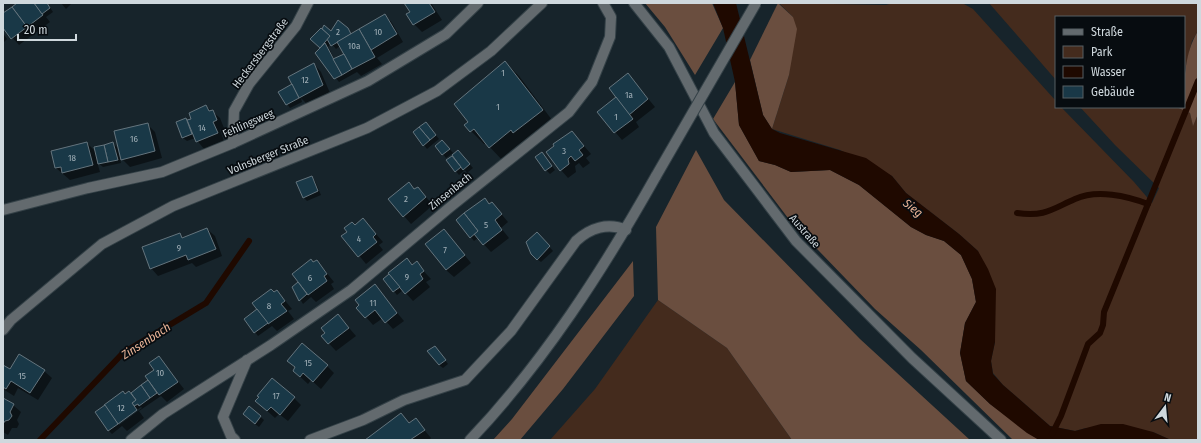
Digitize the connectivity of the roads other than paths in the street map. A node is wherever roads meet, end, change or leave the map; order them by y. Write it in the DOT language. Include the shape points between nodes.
graph roads {
  1 [pos="308,3"];
  2 [pos="478,3"];
  3 [pos="542,3"];
  4 [pos="603,3"];
  5 [pos="634,3"];
  6 [pos="756,3"];
  7 [pos="233,143"];
  8 [pos="3,210"];
  9 [pos="626,230"];
  10 [pos="3,330"];
  11 [pos="247,360"];
  12 [pos="131,440"];
  13 [pos="235,440"];
  14 [pos="310,440"];
  15 [pos="470,440"];
  16 [pos="1001,440"];
  1 -- 7 [label="street, Heckersbergstraße" via="296,26 249,84 234,111"];
  2 -- 7 [label="street, Fehlingsweg" via="446,34 368,81"];
  3 -- 10 [label="street, Volnsberger Straße" via="491,51 437,91 367,128 173,206 102,244 11,320"];
  4 -- 11 [label="street, Zinsenbach" via="611,17 610,37 592,82 569,112 351,290"];
  5 -- 16 [label="street, Austraße" via="669,47 714,132 796,241 912,358"];
  6 -- 9 [label="street, bridge"];
  7 -- 8 [label="street, Fehlingsweg" via="162,172"];
  9 -- 14 [label="street" via="615,225 583,234 511,330 465,380 404,400 363,420"];
  9 -- 15 [label="street" via="547,348"];
  11 -- 12 [label="street, Zinsenbach" via="163,414"];
  11 -- 13 [label="street" via="222,417"];
}
